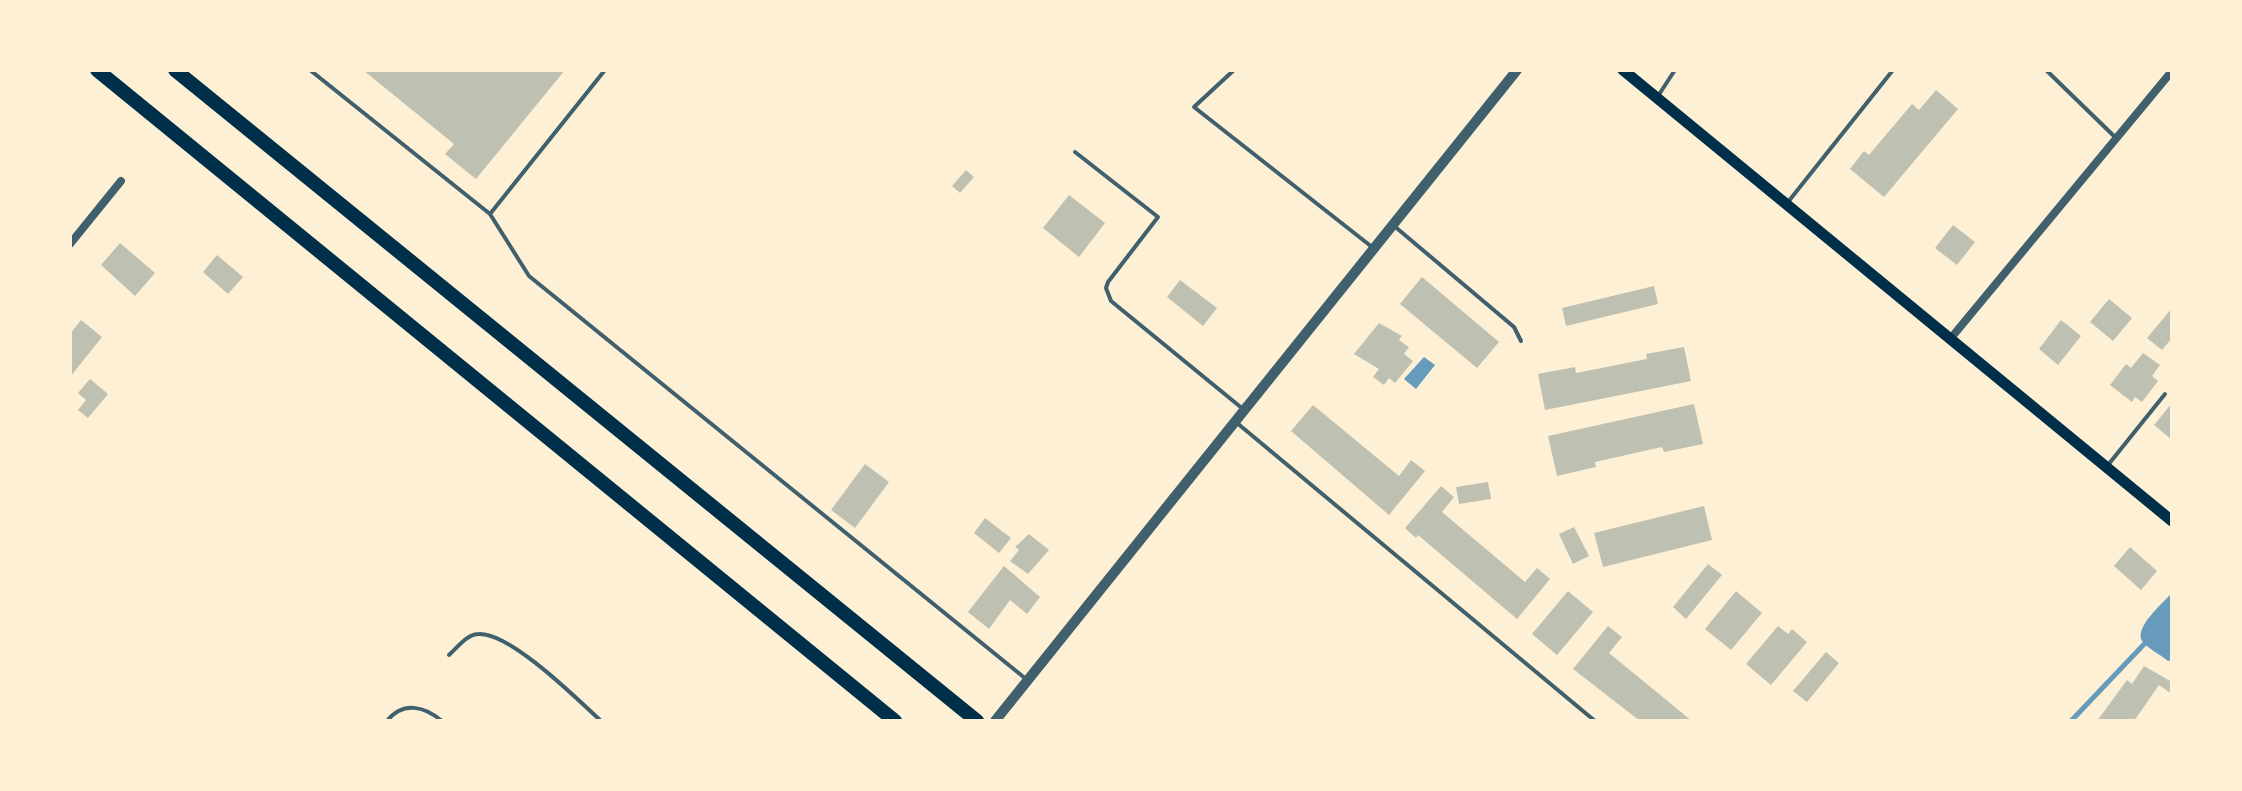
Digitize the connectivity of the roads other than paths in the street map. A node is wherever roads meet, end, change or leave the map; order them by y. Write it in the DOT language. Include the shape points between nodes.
graph roads {
  1 [pos="97,70"];
  2 [pos="175,70"];
  3 [pos="310,70"];
  4 [pos="605,70"];
  5 [pos="1234,70"];
  6 [pos="1517,70"];
  7 [pos="1623,70"];
  8 [pos="1675,70"];
  9 [pos="1893,70"];
  10 [pos="2046,70"];
  11 [pos="2172,71"];
  12 [pos="1657,98"];
  13 [pos="2116,138"];
  14 [pos="1075,152"];
  15 [pos="121,181"];
  16 [pos="1786,204"];
  17 [pos="490,214"];
  18 [pos="1393,225"];
  19 [pos="70,244"];
  20 [pos="1374,248"];
  21 [pos="1951,338"];
  22 [pos="1521,341"];
  23 [pos="2165,394"];
  24 [pos="1244,410"];
  25 [pos="1235,421"];
  26 [pos="2107,467"];
  27 [pos="2172,521"];
  28 [pos="449,655"];
  29 [pos="1028,680"];
  30 [pos="387,721"];
  31 [pos="442,721"];
  32 [pos="601,721"];
  33 [pos="895,721"];
  34 [pos="977,721"];
  35 [pos="995,721"];
  36 [pos="1595,721"];
  1 -- 33 [label="highway"];
  2 -- 34 [label="highway"];
  3 -- 17 [label="lane"];
  4 -- 17 [label="lane"];
  5 -- 20 [label="lane" via="1194,107"];
  6 -- 18 [label="street"];
  7 -- 12 [label="main road"];
  8 -- 12 [label="lane"];
  9 -- 16 [label="lane"];
  10 -- 13 [label="lane"];
  11 -- 13 [label="street"];
  12 -- 16 [label="main road"];
  13 -- 21 [label="street"];
  14 -- 24 [label="lane" via="1158,217 1108,282 1111,301"];
  15 -- 19 [label="street"];
  16 -- 21 [label="main road"];
  17 -- 29 [label="lane" via="529,276"];
  18 -- 20 [label="street"];
  18 -- 22 [label="lane" via="1514,327"];
  20 -- 24 [label="street"];
  21 -- 26 [label="main road"];
  23 -- 26 [label="lane"];
  24 -- 25 [label="street"];
  25 -- 29 [label="street"];
  25 -- 36 [label="lane"];
  26 -- 27 [label="main road"];
  28 -- 32 [label="lane" via="468,636 494,637"];
  29 -- 35 [label="street"];
  30 -- 31 [label="lane" via="400,708 410,707"];
}
